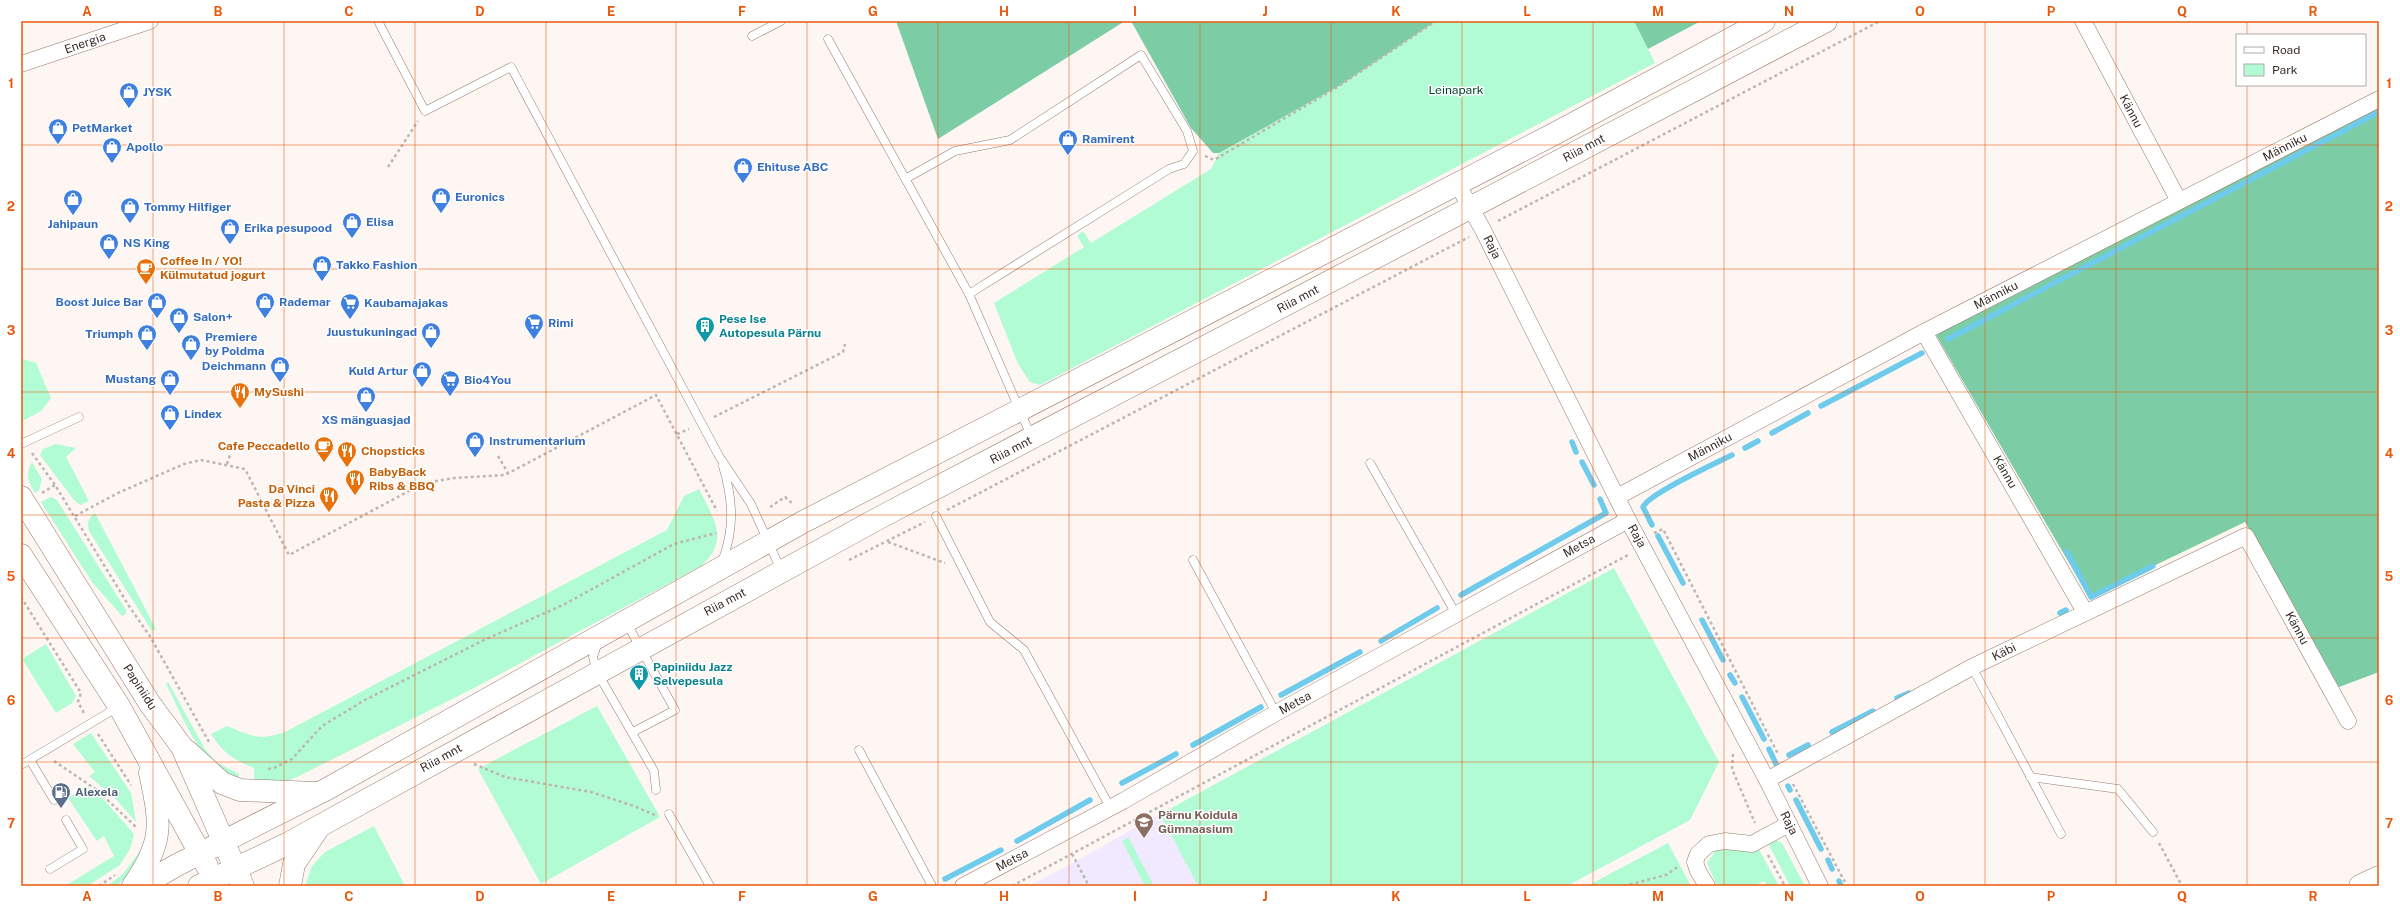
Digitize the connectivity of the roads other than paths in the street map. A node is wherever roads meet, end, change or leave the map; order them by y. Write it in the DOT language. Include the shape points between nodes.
graph roads {
  1 [pos="150,21"];
  2 [pos="378,21"];
  3 [pos="781,21"];
  4 [pos="1764,21"];
  5 [pos="1826,21"];
  6 [pos="2083,21"];
  7 [pos="752,36"];
  8 [pos="828,38"];
  9 [pos="21,64"];
  10 [pos="2379,99"];
  11 [pos="907,178"];
  12 [pos="1458,185"];
  13 [pos="2180,201"];
  14 [pos="1471,208"];
  15 [pos="969,294"];
  16 [pos="1924,332"];
  17 [pos="1021,411"];
  18 [pos="79,417"];
  19 [pos="1032,439"];
  20 [pos="22,443"];
  21 [pos="719,456"];
  22 [pos="1370,463"];
  23 [pos="29,497"];
  24 [pos="1617,497"];
  25 [pos="936,516"];
  26 [pos="1628,520"];
  27 [pos="2246,536"];
  28 [pos="768,542"];
  29 [pos="21,555"];
  30 [pos="1193,560"];
  31 [pos="719,570"];
  32 [pos="781,571"];
  33 [pos="2085,612"];
  34 [pos="1456,614"];
  35 [pos="626,622"];
  36 [pos="600,636"];
  37 [pos="640,648"];
  38 [pos="1972,667"];
  39 [pos="596,672"];
  40 [pos="119,706"];
  41 [pos="1276,713"];
  42 [pos="2348,720"];
  43 [pos="633,732"];
  44 [pos="182,746"];
  45 [pos="145,750"];
  46 [pos="859,750"];
  47 [pos="30,760"];
  48 [pos="21,765"];
  49 [pos="2030,777"];
  50 [pos="1767,780"];
  51 [pos="656,790"];
  52 [pos="318,793"];
  53 [pos="54,800"];
  54 [pos="1110,807"];
  55 [pos="669,814"];
  56 [pos="66,820"];
  57 [pos="322,823"];
  58 [pos="1789,824"];
  59 [pos="2153,832"];
  60 [pos="2061,834"];
  61 [pos="222,842"];
  62 [pos="200,853"];
  63 [pos="50,869"];
  64 [pos="238,877"];
  65 [pos="2379,877"];
  66 [pos="210,883"];
  67 [pos="133,886"];
  68 [pos="140,886"];
  69 [pos="290,886"];
  70 [pos="710,886"];
  71 [pos="932,886"];
  72 [pos="963,886"];
  73 [pos="1707,886"];
  74 [pos="1820,886"];
  75 [pos="2360,886"];
  1 -- 9 [label="street, Energia"];
  2 -- 21 [label="lane" via="425,111 511,67"];
  3 -- 7 [label="lane"];
  4 -- 12 [label="main road"];
  5 -- 14 [label="main road, Riia mnt"];
  6 -- 13 [label="street, Kännu"];
  8 -- 11 [label="lane"];
  10 -- 13 [label="street, Männiku"];
  11 -- 15 [label="lane"];
  11 -- 15 [label="lane" via="955,151 1010,140 1142,55 1187,131 1193,151 1184,164 1169,169"];
  12 -- 14 [label="street, Raja"];
  12 -- 17 [label="main road"];
  13 -- 16 [label="street, Männiku"];
  14 -- 19 [label="main road, Riia mnt"];
  14 -- 24 [label="street, Raja"];
  15 -- 17 [label="lane"];
  16 -- 24 [label="street, Männiku"];
  16 -- 33 [label="street, Kännu"];
  17 -- 19 [label="lane"];
  17 -- 28 [label="main road"];
  18 -- 20 [label="lane"];
  19 -- 32 [label="main road, Riia mnt"];
  21 -- 28 [label="lane" via="751,504"];
  21 -- 31 [label="lane" via="727,481 732,530"];
  22 -- 34 [label="lane"];
  23 -- 44 [label="main road, Papiniidu" via="150,704"];
  24 -- 26 [label="street, Raja"];
  25 -- 54 [label="lane" via="990,622 1024,650"];
  26 -- 34 [label="street, Metsa"];
  26 -- 50 [label="street, Raja"];
  27 -- 33 [label="street, Käbi"];
  27 -- 42 [label="street, Kännu"];
  28 -- 31 [label="main road"];
  28 -- 32 [label="lane"];
  29 -- 40 [label="main road"];
  30 -- 41 [label="lane"];
  31 -- 35 [label="main road"];
  32 -- 37 [label="main road, Riia mnt"];
  33 -- 38 [label="street, Käbi"];
  34 -- 41 [label="street, Metsa"];
  35 -- 36 [label="main road"];
  35 -- 37 [label="lane"];
  36 -- 39 [label="lane" via="593,657"];
  36 -- 52 [label="main road"];
  37 -- 39 [label="main road, Riia mnt"];
  37 -- 43 [label="lane" via="674,710"];
  38 -- 49 [label="lane"];
  38 -- 50 [label="street, Käbi"];
  39 -- 43 [label="lane"];
  39 -- 57 [label="main road, Riia mnt"];
  40 -- 45 [label="main road"];
  40 -- 47 [label="lane"];
  41 -- 54 [label="street, Metsa"];
  43 -- 51 [label="lane" via="654,771"];
  44 -- 52 [label="main road" via="222,782 240,790"];
  44 -- 61 [label="main road, Papiniidu"];
  45 -- 62 [label="main road"];
  45 -- 67 [label="main road" via="159,819 157,841 146,867"];
  46 -- 71 [label="lane"];
  47 -- 48 [label="lane"];
  47 -- 53 [label="lane"];
  49 -- 59 [label="lane" via="2118,789"];
  49 -- 60 [label="lane"];
  50 -- 58 [label="street, Raja"];
  52 -- 61 [label="main road"];
  54 -- 72 [label="street, Metsa"];
  55 -- 70 [label="lane"];
  56 -- 63 [label="lane" via="83,849"];
  57 -- 64 [label="main road, Riia mnt" via="268,854"];
  57 -- 69 [label="main road" via="294,864"];
  58 -- 73 [label="street" via="1752,844 1725,841 1709,844 1698,854 1696,862"];
  58 -- 74 [label="street, Raja"];
  61 -- 62 [label="main road"];
  61 -- 64 [label="main road, Papiniidu"];
  62 -- 66 [label="main road"];
  62 -- 68 [label="main road"];
  64 -- 66 [label="main road, Riia mnt"];
  65 -- 75 [label="main road"];
}
